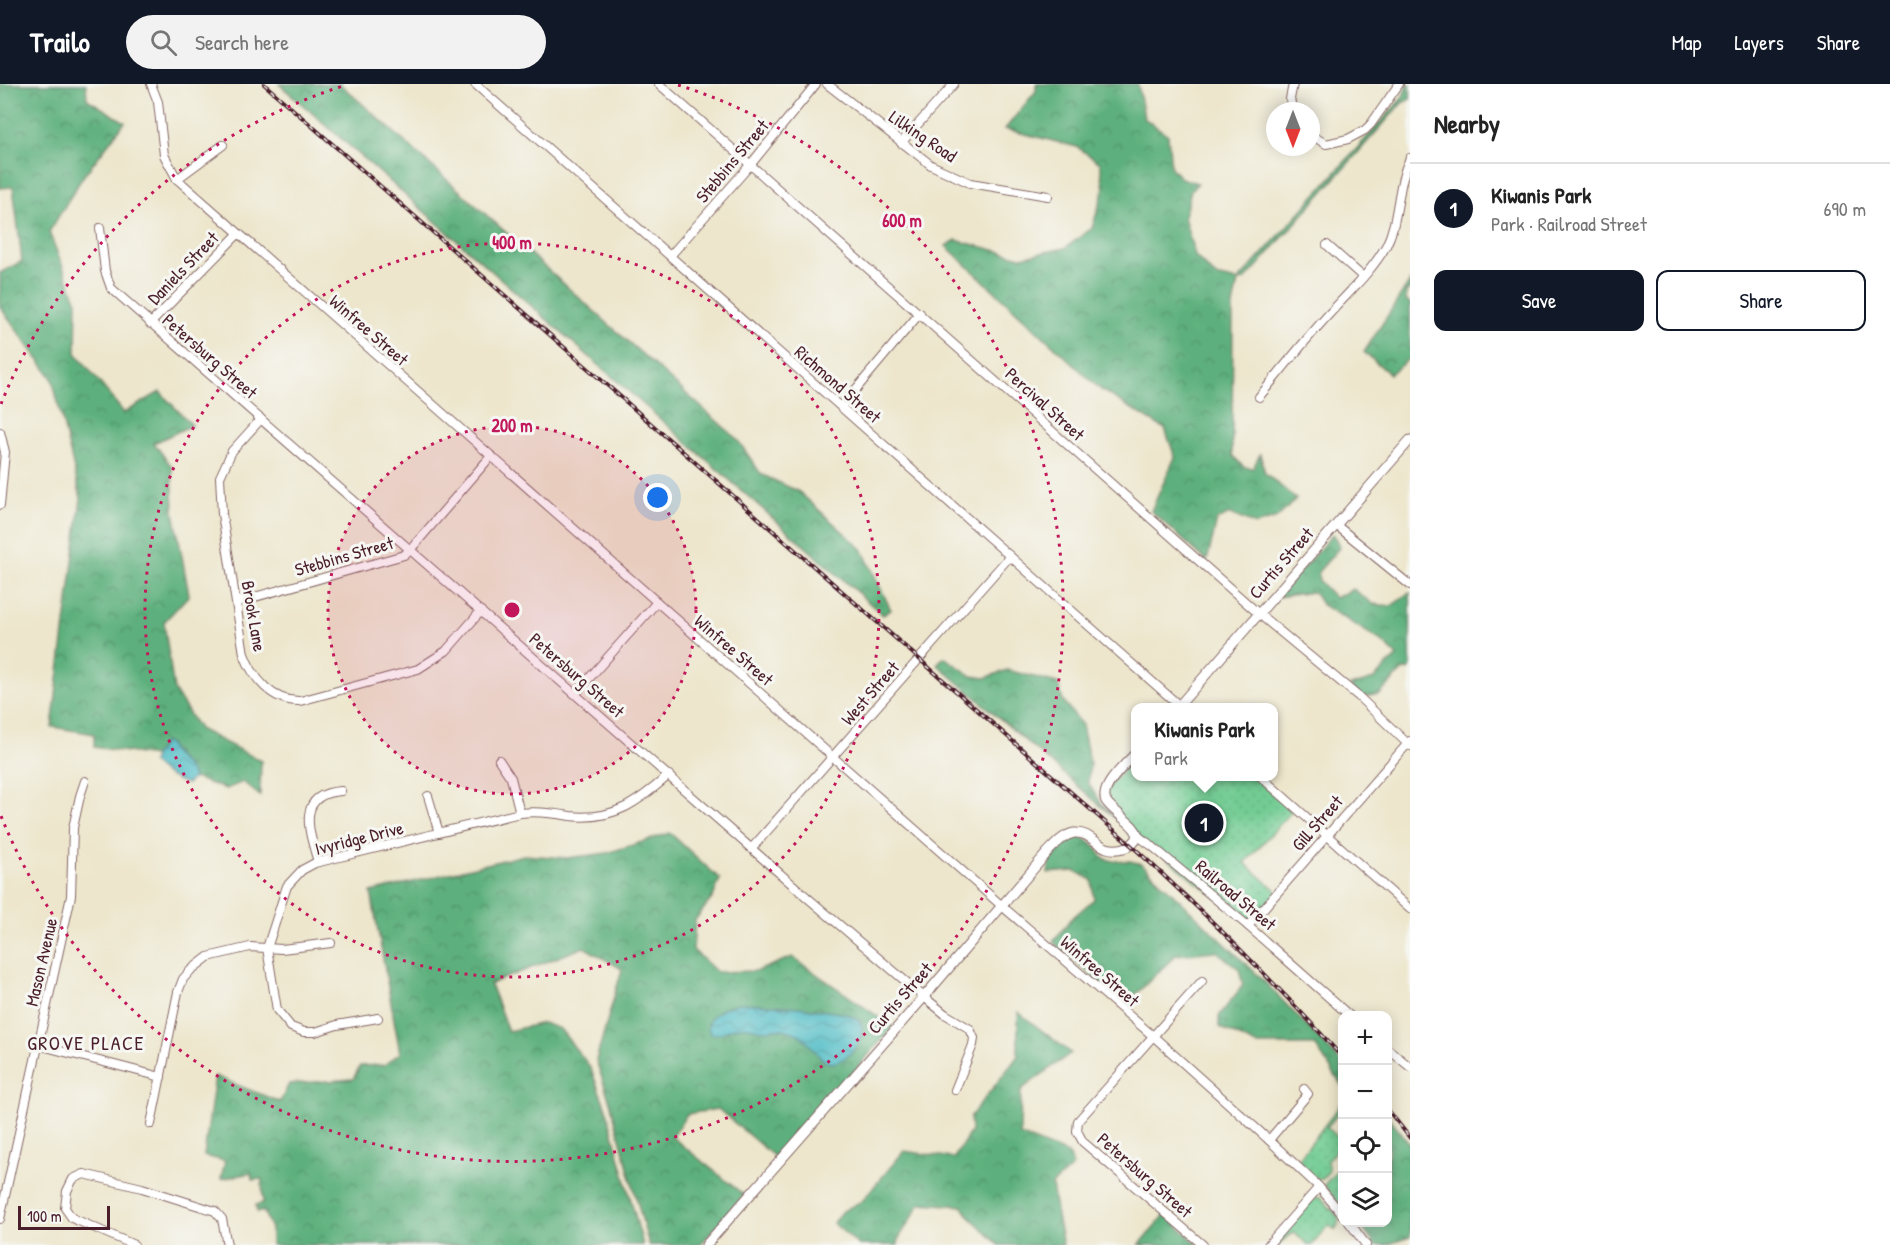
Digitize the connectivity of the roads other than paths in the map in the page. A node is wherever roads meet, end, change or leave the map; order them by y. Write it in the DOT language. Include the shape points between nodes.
graph roads {
  1 [pos="151,84"];
  2 [pos="475,84"];
  3 [pos="816,84"];
  4 [pos="826,84"];
  5 [pos="954,84"];
  6 [pos="1293,84"];
  7 [pos="1399,84"];
  8 [pos="663,85"];
  9 [pos="1291,102"];
  10 [pos="1320,140"];
  11 [pos="902,143"];
  12 [pos="223,145"];
  13 [pos="1410,158"];
  14 [pos="751,164"];
  15 [pos="177,179"];
  16 [pos="1048,196"];
  17 [pos="100,228"];
  18 [pos="238,234"];
  19 [pos="1327,245"];
  20 [pos="670,256"];
  21 [pos="1363,277"];
  22 [pos="920,313"];
  23 [pos="150,324"];
  24 [pos="1259,397"];
  25 [pos="841,407"];
  26 [pos="261,419"];
  27 [pos="0,432"];
  28 [pos="1410,440"];
  29 [pos="491,456"];
  30 [pos="0,505"];
  31 [pos="1336,525"];
  32 [pos="411,549"];
  33 [pos="1010,556"];
  34 [pos="1410,585"];
  35 [pos="237,602"];
  36 [pos="657,602"];
  37 [pos="481,611"];
  38 [pos="1259,614"];
  39 [pos="576,693"];
  40 [pos="1175,703"];
  41 [pos="1182,703"];
  42 [pos="1409,743"];
  43 [pos="833,757"];
  44 [pos="1131,759"];
  45 [pos="499,760"];
  46 [pos="669,775"];
  47 [pos="85,781"];
  48 [pos="1265,781"];
  49 [pos="341,791"];
  50 [pos="428,796"];
  51 [pos="520,813"];
  52 [pos="438,833"];
  53 [pos="1326,835"];
  54 [pos="1138,836"];
  55 [pos="752,848"];
  56 [pos="318,862"];
  57 [pos="1002,906"];
  58 [pos="1410,909"];
  59 [pos="1248,926"];
  60 [pos="331,943"];
  61 [pos="267,948"];
  62 [pos="1202,981"];
  63 [pos="924,997"];
  64 [pos="1344,1011"];
  65 [pos="378,1018"];
  66 [pos="1153,1036"];
  67 [pos="38,1045"];
  68 [pos="1392,1053"];
  69 [pos="1410,1067"];
  70 [pos="161,1077"];
  71 [pos="1304,1089"];
  72 [pos="955,1090"];
  73 [pos="151,1124"];
  74 [pos="1269,1140"];
  75 [pos="1319,1187"];
  76 [pos="1338,1209"];
  77 [pos="0,1218"];
  78 [pos="1353,1227"];
  79 [pos="134,1245"];
  80 [pos="227,1245"];
  81 [pos="706,1245"];
  82 [pos="1203,1245"];
  83 [pos="1268,1245"];
  84 [pos="1366,1245"];
  1 -- 15 [label="street, Winfree Street" via="158,102 164,155"];
  2 -- 20 [label="street, Richmond Street"];
  3 -- 14 [label="street, Stebbins Street"];
  4 -- 11 [label="street, Lilking Road"];
  5 -- 11 [label="street"];
  6 -- 9 [label="street"];
  7 -- 10 [label="street" via="1371,124 1356,136 1326,144"];
  8 -- 14 [label="street, Percival Street"];
  11 -- 16 [label="street, Lilking Road" via="931,165 970,183"];
  12 -- 15 [label="street"];
  13 -- 21 [label="street" via="1401,180 1392,233"];
  14 -- 20 [label="street, Stebbins Street"];
  14 -- 22 [label="street, Percival Street"];
  15 -- 18 [label="street, Winfree Street"];
  17 -- 23 [label="street, Petersburg Street" via="105,272 111,288"];
  18 -- 23 [label="street, Daniels Street"];
  18 -- 29 [label="street, Winfree Street"];
  19 -- 21 [label="street"];
  20 -- 25 [label="street, Richmond Street"];
  21 -- 24 [label="street"];
  22 -- 25 [label="street"];
  22 -- 38 [label="street, Percival Street"];
  23 -- 26 [label="street, Petersburg Street"];
  25 -- 33 [label="street, Richmond Street"];
  26 -- 32 [label="street, Petersburg Street"];
  26 -- 35 [label="street, Brook Lane" via="232,451 220,477 222,514"];
  27 -- 30 [label="street" via="5,452"];
  28 -- 31 [label="street, Curtis Street"];
  29 -- 32 [label="street, Stebbins Street"];
  29 -- 36 [label="street, Winfree Street"];
  31 -- 34 [label="street"];
  31 -- 38 [label="street, Curtis Street"];
  32 -- 35 [label="street, Stebbins Street" via="399,557"];
  32 -- 37 [label="street, Petersburg Street"];
  33 -- 40 [label="street, Richmond Street"];
  33 -- 43 [label="street, West Street"];
  35 -- 37 [label="street, Brook Lane" via="244,654 252,673 273,694 291,701 418,669 446,651"];
  36 -- 39 [label="street"];
  36 -- 43 [label="street, Winfree Street"];
  37 -- 39 [label="street, Petersburg Street"];
  38 -- 41 [label="street, Curtis Street"];
  38 -- 42 [label="street, Percival Street"];
  39 -- 46 [label="street, Petersburg Street"];
  42 -- 53 [label="street, Gill Street"];
  43 -- 55 [label="street, West Street"];
  43 -- 57 [label="street, Winfree Street"];
  44 -- 54 [label="street, Railroad Street" via="1108,785 1105,797"];
  45 -- 51 [label="street" via="512,778"];
  46 -- 51 [label="street, Ivyridge Drive" via="638,801 605,814"];
  46 -- 55 [label="street, Petersburg Street"];
  47 -- 67 [label="street, Mason Avenue" via="74,828 71,896"];
  48 -- 53 [label="street"];
  49 -- 56 [label="street" via="319,798 310,810 308,831"];
  50 -- 52 [label="street"];
  51 -- 52 [label="street, Ivyridge Drive"];
  52 -- 56 [label="street, Ivyridge Drive"];
  53 -- 58 [label="street"];
  53 -- 59 [label="street, Gill Street"];
  54 -- 57 [label="street, Curtis Street" via="1131,845 1114,849 1102,847 1084,835 1068,835 1047,853"];
  54 -- 59 [label="street, Railroad Street"];
  55 -- 63 [label="street, Petersburg Street"];
  56 -- 61 [label="street, Ivyridge Drive" via="302,870 287,886"];
  57 -- 63 [label="street, Curtis Street"];
  57 -- 66 [label="street, Winfree Street"];
  59 -- 64 [label="street, Railroad Street"];
  60 -- 61 [label="street" via="282,950"];
  61 -- 65 [label="street, Ivyridge Drive" via="277,1010 291,1027 315,1032"];
  61 -- 70 [label="street" via="250,947 208,957 183,979"];
  62 -- 66 [label="street"];
  63 -- 72 [label="street, Petersburg Street" via="973,1033 971,1053"];
  63 -- 81 [label="street, Curtis Street"];
  66 -- 74 [label="street, Winfree Street"];
  66 -- 82 [label="street, Petersburg Street" via="1078,1121 1077,1131 1083,1142"];
  67 -- 70 [label="street"];
  67 -- 77 [label="street, Mason Avenue"];
  68 -- 69 [label="street"];
  70 -- 73 [label="street"];
  71 -- 74 [label="street" via="1308,1094"];
  74 -- 75 [label="street, Winfree Street"];
  75 -- 76 [label="street, Winfree Street"];
  75 -- 83 [label="street"];
  78 -- 84 [label="street"];
  79 -- 80 [label="street" via="68,1214 65,1201 73,1179 87,1174 215,1211 222,1219"];
}
